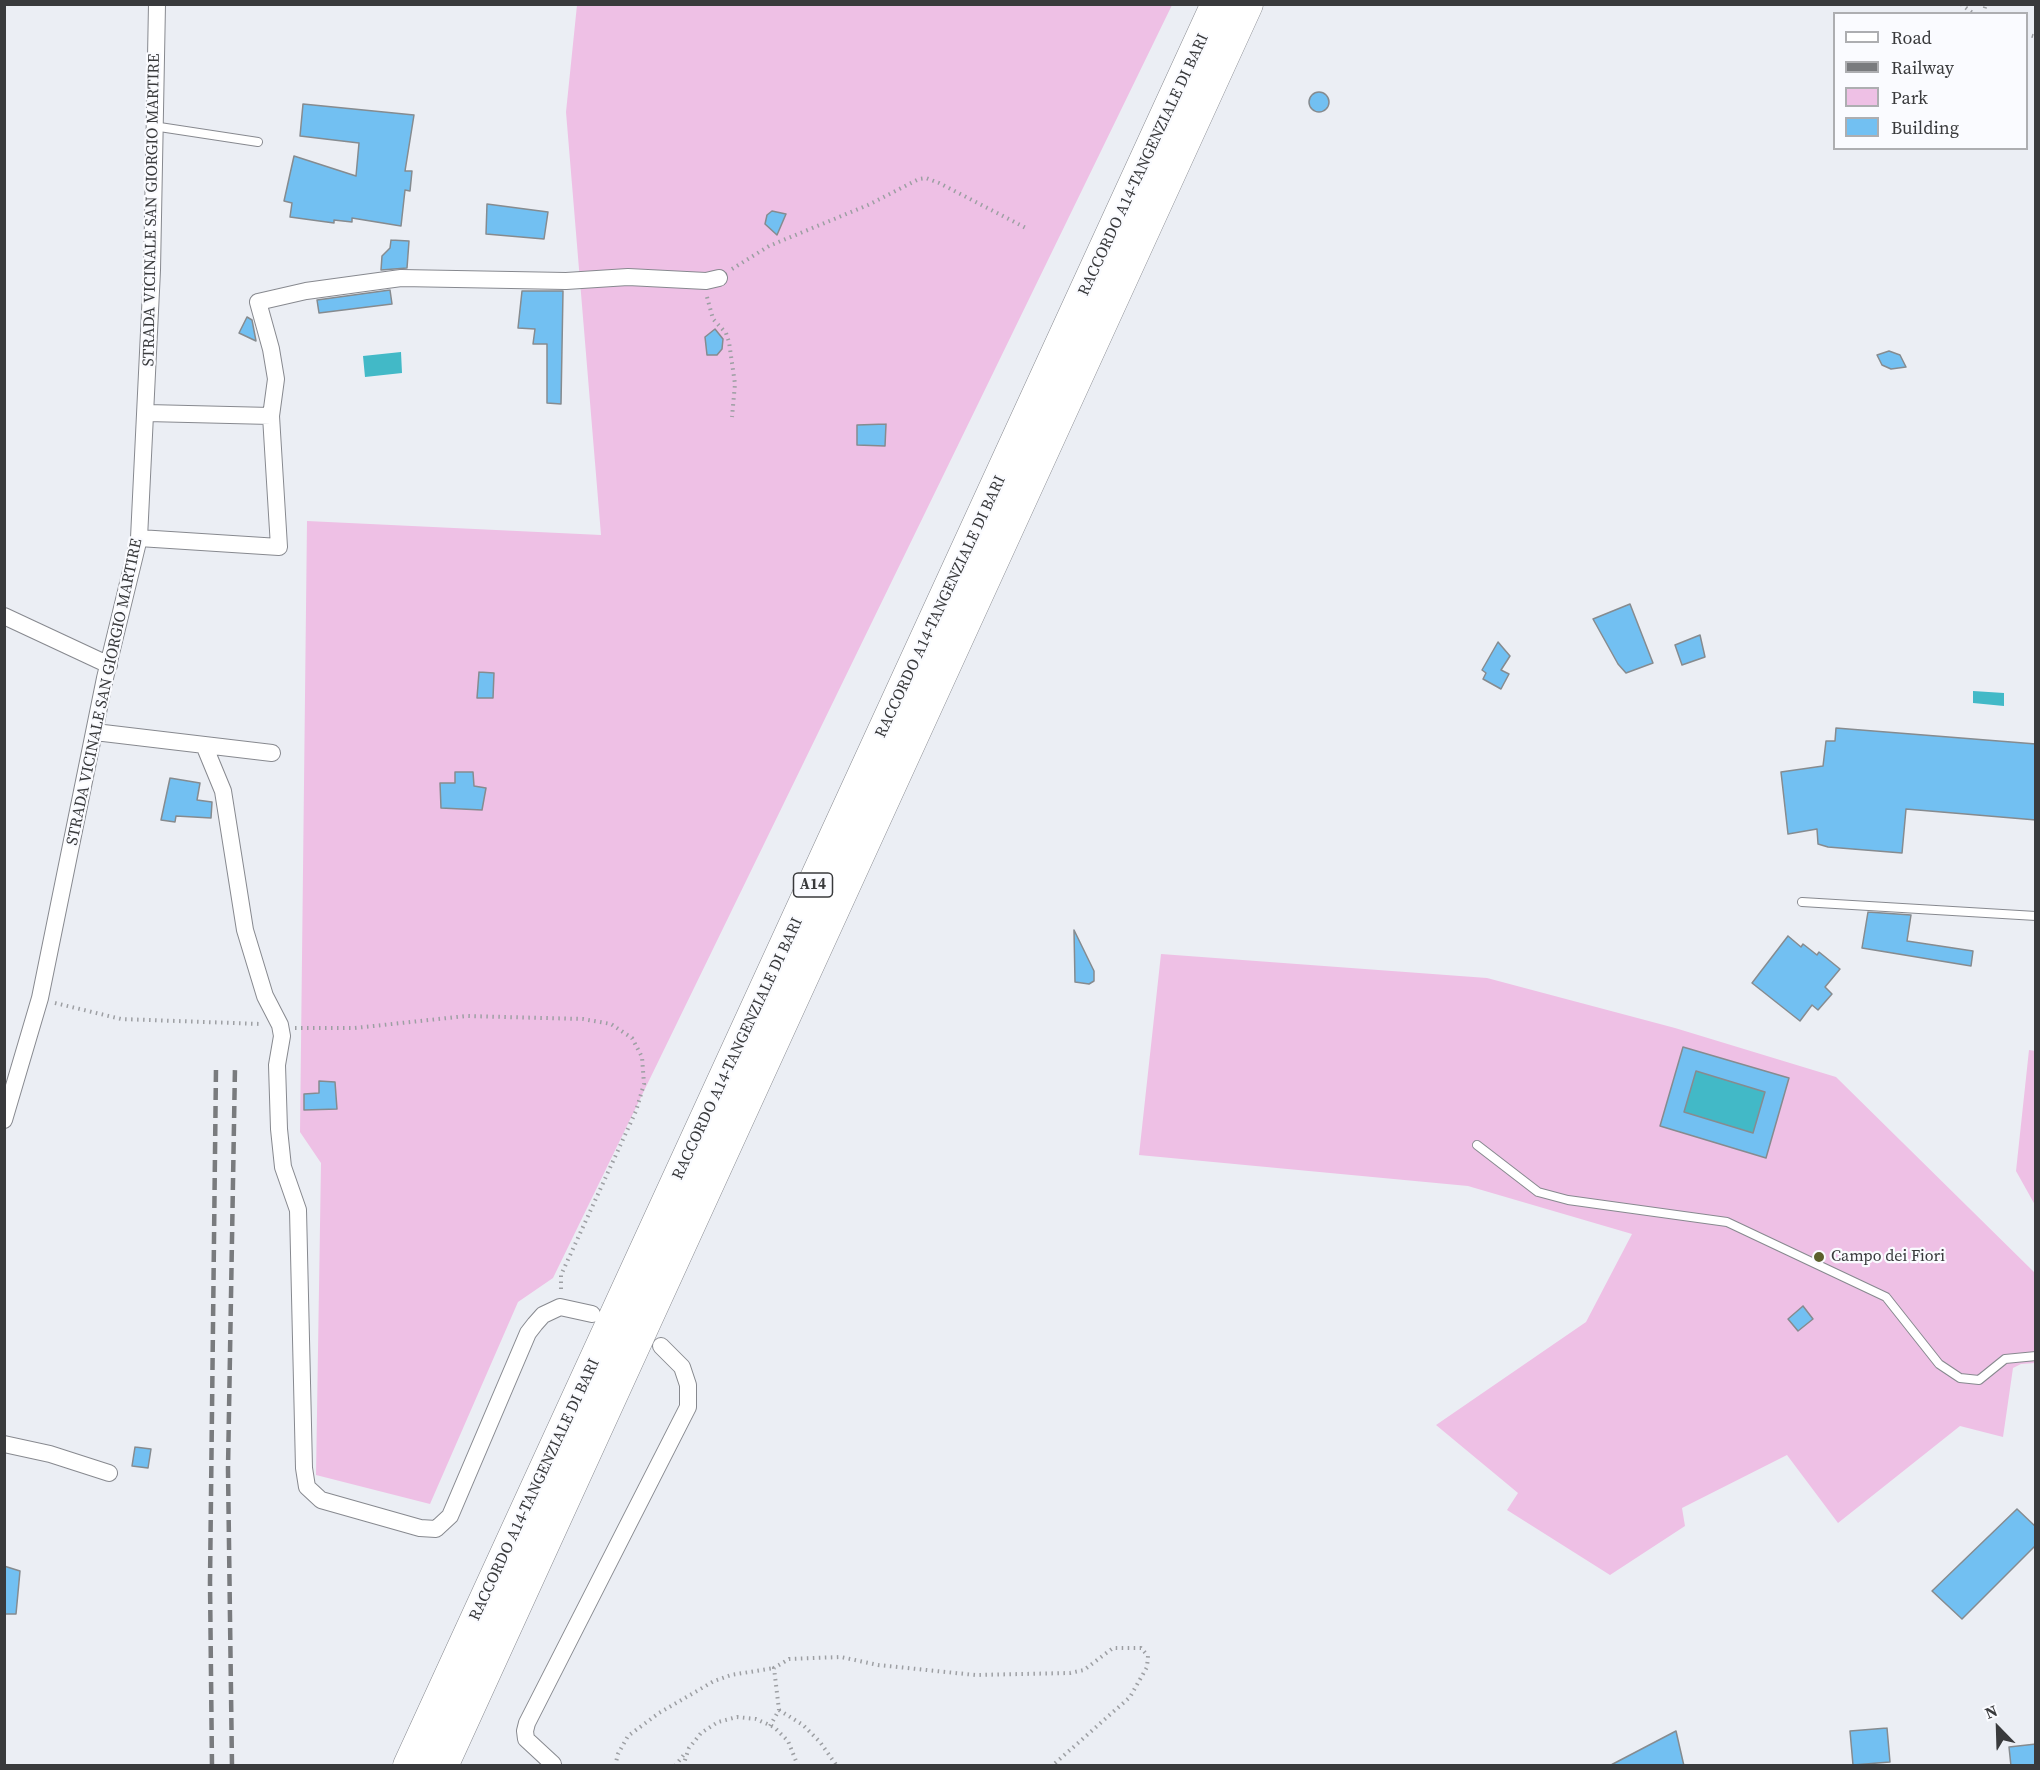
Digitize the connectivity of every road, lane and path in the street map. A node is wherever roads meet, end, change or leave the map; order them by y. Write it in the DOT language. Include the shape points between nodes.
graph roads {
  1 [pos="157,4"];
  2 [pos="1217,4"];
  3 [pos="1247,4"];
  4 [pos="153,126"];
  5 [pos="258,142"];
  6 [pos="1026,228"];
  7 [pos="713,279"];
  8 [pos="147,414"];
  9 [pos="271,416"];
  10 [pos="732,417"];
  11 [pos="139,538"];
  12 [pos="4,616"];
  13 [pos="109,665"];
  14 [pos="95,732"];
  15 [pos="204,745"];
  16 [pos="272,753"];
  17 [pos="1802,902"];
  18 [pos="2036,916"];
  19 [pos="40,998"];
  20 [pos="280,1025"];
  21 [pos="4,1120"];
  22 [pos="1477,1145"];
  23 [pos="560,1307"];
  24 [pos="592,1314"];
  25 [pos="661,1346"];
  26 [pos="2036,1356"];
  27 [pos="4,1444"];
  28 [pos="110,1473"];
  29 [pos="774,1668"];
  30 [pos="779,1710"];
  31 [pos="770,1726"];
  32 [pos="689,1748"];
  33 [pos="553,1764"];
  34 [pos="409,1766"];
  35 [pos="442,1766"];
  36 [pos="615,1766"];
  37 [pos="675,1766"];
  38 [pos="683,1766"];
  39 [pos="798,1766"];
  40 [pos="837,1766"];
  41 [pos="1052,1766"];
  1 -- 4 [label="street, STRADA VICINALE SAN GIORGIO MARTIRE"];
  2 -- 34 [label="highway, RACCORDO A14-TANGENZIALE DI BARI / A14"];
  3 -- 35 [label="highway, RACCORDO A14-TANGENZIALE DI BARI / A14"];
  4 -- 5 [label="lane"];
  4 -- 8 [label="street, STRADA VICINALE SAN GIORGIO MARTIRE"];
  6 -- 7 [label="path" via="939,183 919,178 868,205 769,246"];
  7 -- 9 [label="street" via="402,278 258,302 275,364"];
  7 -- 10 [label="path" via="707,297 713,319 729,342 735,384"];
  8 -- 9 [label="street"];
  8 -- 11 [label="street, STRADA VICINALE SAN GIORGIO MARTIRE"];
  9 -- 11 [label="street" via="279,547"];
  11 -- 13 [label="street, STRADA VICINALE SAN GIORGIO MARTIRE"];
  12 -- 13 [label="street"];
  13 -- 14 [label="street, STRADA VICINALE SAN GIORGIO MARTIRE"];
  14 -- 15 [label="street"];
  14 -- 19 [label="street, STRADA VICINALE SAN GIORGIO MARTIRE"];
  15 -- 16 [label="street"];
  15 -- 20 [label="street" via="223,791 245,930 265,996"];
  17 -- 18 [label="lane"];
  19 -- 20 [label="path" via="122,1019"];
  19 -- 21 [label="street, STRADA VICINALE SAN GIORGIO MARTIRE"];
  20 -- 23 [label="path" via="355,1028 466,1016 583,1019 611,1024 632,1038 642,1057 644,1084 636,1111 561,1275"];
  20 -- 23 [label="street" via="279,1129 283,1167 298,1210 307,1487 321,1500 436,1529 450,1516 528,1333 543,1315"];
  22 -- 26 [label="lane" via="1538,1192 1568,1200 1727,1222 1886,1297 1939,1364 1960,1378 1979,1380 2005,1359"];
  23 -- 24 [label="street"];
  25 -- 33 [label="street" via="682,1367 688,1385 688,1407 527,1723 526,1739"];
  27 -- 28 [label="street"];
  29 -- 30 [label="path"];
  29 -- 36 [label="path" via="714,1681 659,1713 628,1736"];
  29 -- 41 [label="path" via="789,1659 821,1656 975,1675 1070,1673 1084,1671 1113,1648 1141,1648 1148,1656 1147,1667 1130,1697"];
  30 -- 31 [label="path"];
  30 -- 40 [label="path" via="803,1725"];
  31 -- 32 [label="path" via="756,1719 737,1717 718,1722 701,1732"];
  31 -- 39 [label="path" via="788,1741"];
  32 -- 37 [label="path"];
  32 -- 38 [label="path"];
}
